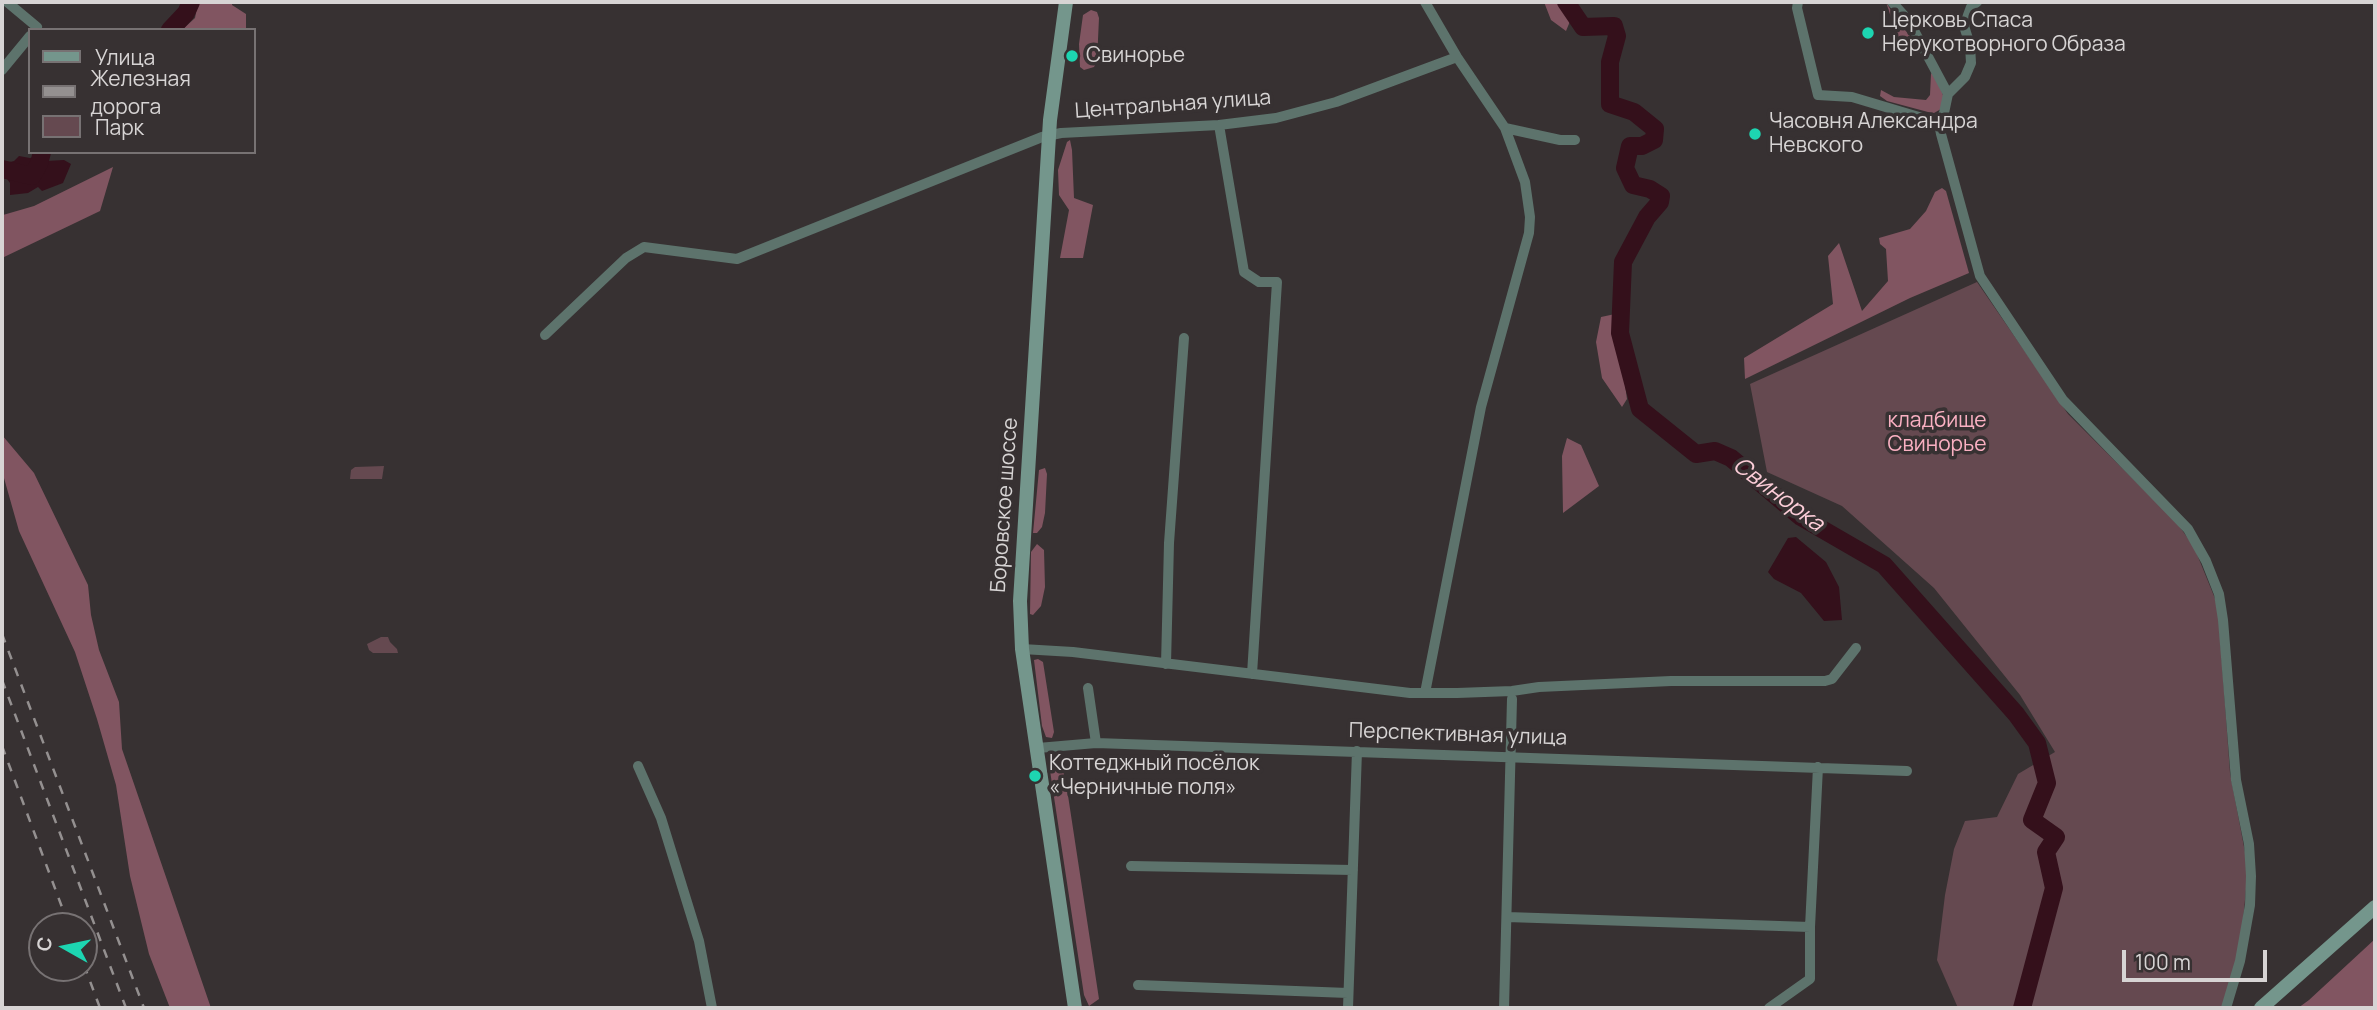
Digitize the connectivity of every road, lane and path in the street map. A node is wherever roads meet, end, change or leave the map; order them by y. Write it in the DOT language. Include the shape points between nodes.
graph roads {
  1 [pos="7,2"];
  2 [pos="1066,2"];
  3 [pos="1425,2"];
  4 [pos="1798,2"];
  5 [pos="1892,2"];
  6 [pos="1904,2"];
  7 [pos="1977,2"];
  8 [pos="1909,21"];
  9 [pos="36,28"];
  10 [pos="28,38"];
  11 [pos="1457,57"];
  12 [pos="2,71"];
  13 [pos="1948,94"];
  14 [pos="1939,122"];
  15 [pos="1219,125"];
  16 [pos="1505,128"];
  17 [pos="1049,136"];
  18 [pos="1576,140"];
  19 [pos="545,335"];
  20 [pos="1184,338"];
  21 [pos="1856,648"];
  22 [pos="1022,649"];
  23 [pos="1166,664"];
  24 [pos="1252,674"];
  25 [pos="1088,688"];
  26 [pos="1425,693"];
  27 [pos="1512,699"];
  28 [pos="1096,743"];
  29 [pos="1038,748"];
  30 [pos="1357,751"];
  31 [pos="1510,757"];
  32 [pos="638,765"];
  33 [pos="1818,767"];
  34 [pos="1907,771"];
  35 [pos="1131,866"];
  36 [pos="1353,870"];
  37 [pos="2375,907"];
  38 [pos="1507,917"];
  39 [pos="1810,927"];
  40 [pos="1138,985"];
  41 [pos="1349,993"];
  42 [pos="712,1008"];
  43 [pos="1075,1008"];
  44 [pos="1348,1008"];
  45 [pos="1504,1008"];
  46 [pos="1769,1008"];
  47 [pos="2226,1008"];
  48 [pos="2260,1008"];
  1 -- 9 [label="street"];
  2 -- 17 [label="main road, Боровское шоссе"];
  3 -- 11 [label="street"];
  4 -- 14 [label="street" via="1818,94 1852,97"];
  5 -- 8 [label="street"];
  6 -- 8 [label="street"];
  7 -- 13 [label="street" via="1964,26 1970,63 1965,77"];
  8 -- 13 [label="street"];
  10 -- 12 [label="street"];
  11 -- 15 [label="street, Центральная улица" via="1298,113"];
  11 -- 16 [label="street"];
  13 -- 14 [label="street"];
  14 -- 47 [label="street" via="1985,285 2063,400 2188,529 2219,594 2236,780 2251,876 2240,961"];
  15 -- 17 [label="street, Центральная улица"];
  15 -- 24 [label="street" via="1244,272 1259,282 1277,282"];
  16 -- 18 [label="street"];
  16 -- 26 [label="street" via="1525,182 1529,233 1482,407"];
  17 -- 19 [label="street, Центральная улица" via="737,259 644,247 626,258"];
  17 -- 22 [label="main road, Боровское шоссе" via="1021,569"];
  20 -- 23 [label="street" via="1169,543"];
  21 -- 26 [label="street" via="1825,681 1671,681"];
  22 -- 23 [label="street"];
  22 -- 29 [label="main road, Боровское шоссе"];
  23 -- 24 [label="street"];
  24 -- 26 [label="street"];
  25 -- 28 [label="street"];
  27 -- 31 [label="street"];
  28 -- 29 [label="street, Перспективная улица"];
  28 -- 30 [label="street, Перспективная улица"];
  29 -- 43 [label="main road, Боровское шоссе"];
  30 -- 31 [label="street, Перспективная улица"];
  30 -- 36 [label="street"];
  31 -- 33 [label="street, Перспективная улица"];
  31 -- 38 [label="street"];
  32 -- 42 [label="street" via="661,818 699,942"];
  33 -- 34 [label="street, Перспективная улица"];
  33 -- 39 [label="street"];
  35 -- 36 [label="street"];
  36 -- 41 [label="street"];
  37 -- 48 [label="main road"];
  38 -- 39 [label="street"];
  38 -- 45 [label="street"];
  39 -- 46 [label="street" via="1810,979"];
  40 -- 41 [label="street"];
  41 -- 44 [label="street"];
}
